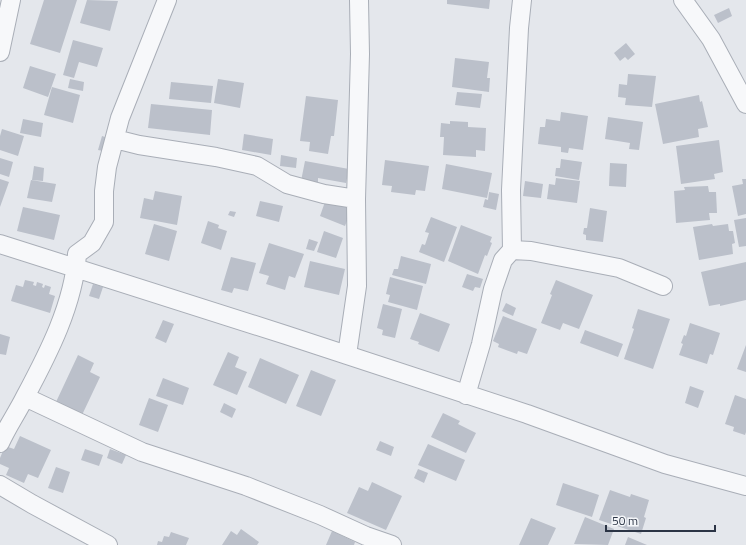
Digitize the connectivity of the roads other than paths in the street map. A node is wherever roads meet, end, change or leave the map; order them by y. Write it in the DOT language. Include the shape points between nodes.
graph roads {
  1 [pos="11,0"];
  2 [pos="167,0"];
  3 [pos="359,0"];
  4 [pos="522,0"];
  5 [pos="683,0"];
  6 [pos="0,52"];
  7 [pos="746,104"];
  8 [pos="115,139"];
  9 [pos="356,199"];
  10 [pos="0,244"];
  11 [pos="512,250"];
  12 [pos="76,268"];
  13 [pos="663,286"];
  14 [pos="347,355"];
  15 [pos="466,395"];
  16 [pos="25,397"];
  17 [pos="0,443"];
  18 [pos="0,484"];
  19 [pos="746,486"];
  20 [pos="108,545"];
  21 [pos="392,545"];
  1 -- 6 [label="street"];
  2 -- 8 [label="street" via="120,118"];
  3 -- 9 [label="street"];
  4 -- 11 [label="street" via="511,190"];
  5 -- 7 [label="street" via="711,39"];
  8 -- 9 [label="street" via="258,166 287,184"];
  8 -- 12 [label="street" via="107,167 104,222 92,243 77,254"];
  9 -- 14 [label="street" via="357,286"];
  10 -- 12 [label="street"];
  11 -- 13 [label="street" via="531,251 620,268"];
  11 -- 15 [label="street" via="503,260 493,289"];
  12 -- 14 [label="street"];
  12 -- 16 [label="street" via="69,301"];
  14 -- 15 [label="street"];
  15 -- 19 [label="street" via="527,414 665,464"];
  16 -- 17 [label="street"];
  16 -- 21 [label="street" via="142,452 246,486"];
  18 -- 20 [label="street"];
}
